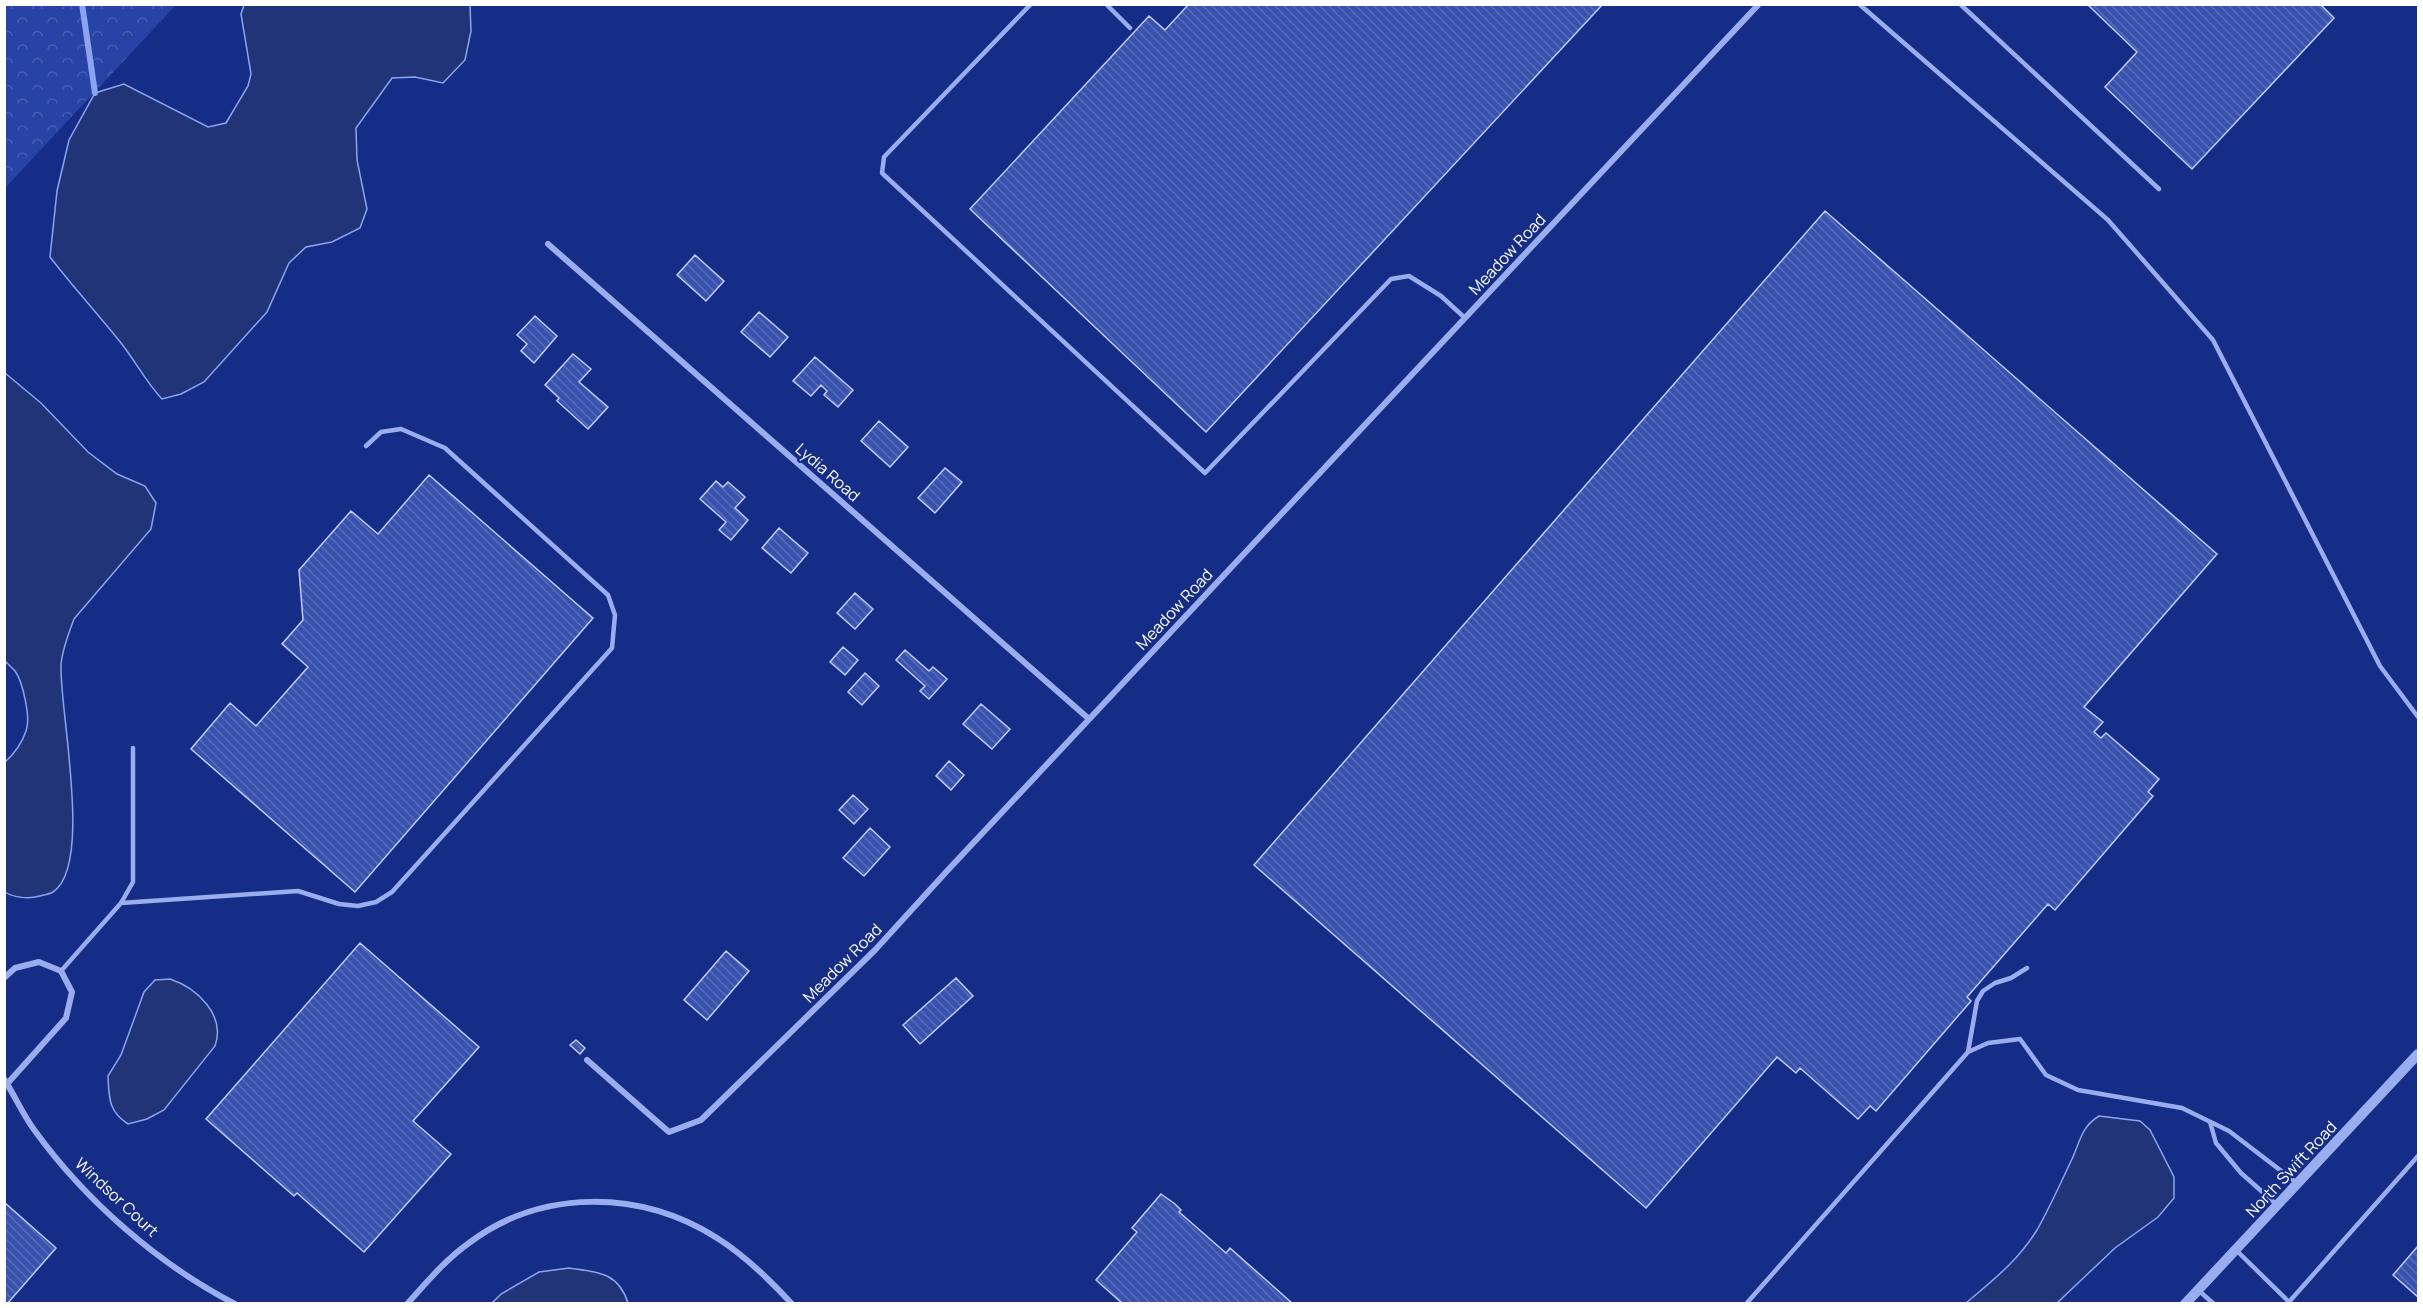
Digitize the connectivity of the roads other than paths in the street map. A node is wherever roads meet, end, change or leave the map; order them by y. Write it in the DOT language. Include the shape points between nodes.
graph roads {
  1 [pos="1031,4"];
  2 [pos="1106,4"];
  3 [pos="1759,4"];
  4 [pos="1859,4"];
  5 [pos="1960,4"];
  6 [pos="1130,28"];
  7 [pos="2159,189"];
  8 [pos="548,244"];
  9 [pos="1465,318"];
  10 [pos="366,446"];
  11 [pos="2418,717"];
  12 [pos="1089,719"];
  13 [pos="132,748"];
  14 [pos="121,903"];
  15 [pos="2027,968"];
  16 [pos="61,971"];
  17 [pos="4,978"];
  18 [pos="1968,1052"];
  19 [pos="2418,1054"];
  20 [pos="587,1060"];
  21 [pos="6,1082"];
  22 [pos="2210,1122"];
  23 [pos="2418,1156"];
  24 [pos="2297,1183"];
  25 [pos="2278,1206"];
  26 [pos="2236,1251"];
  27 [pos="2198,1290"];
  28 [pos="235,1304"];
  29 [pos="407,1304"];
  30 [pos="792,1304"];
  31 [pos="1746,1304"];
  32 [pos="2185,1304"];
  33 [pos="2214,1304"];
  1 -- 9 [label="lane" via="884,157 882,173 1205,473 1391,279 1408,276 1442,296"];
  2 -- 6 [label="lane"];
  3 -- 9 [label="street, Meadow Road"];
  4 -- 11 [label="lane" via="2108,220 2213,339 2380,666"];
  5 -- 7 [label="lane"];
  8 -- 12 [label="street, Lydia Road"];
  9 -- 12 [label="street, Meadow Road"];
  10 -- 14 [label="lane" via="381,432 401,429 445,448 608,596 615,615 612,648 392,892 376,902 358,906 339,904 298,891"];
  12 -- 20 [label="street, Meadow Road" via="876,950 701,1120 669,1132"];
  13 -- 14 [label="lane" via="133,882"];
  14 -- 16 [label="lane"];
  15 -- 18 [label="lane" via="1983,991 1977,1001"];
  16 -- 17 [label="street" via="39,962 15,968"];
  16 -- 21 [label="street, Windsor Court" via="72,992 66,1018"];
  18 -- 22 [label="lane" via="1988,1043 2020,1039 2046,1075 2078,1090 2182,1108"];
  18 -- 31 [label="lane"];
  19 -- 24 [label="street, North Swift Road"];
  21 -- 28 [label="street, Windsor Court" via="34,1130 124,1227 161,1257"];
  22 -- 24 [label="lane" via="2229,1131"];
  22 -- 25 [label="lane" via="2216,1143 2241,1173"];
  23 -- 26 [label="lane" via="2289,1302"];
  24 -- 25 [label="street, North Swift Road"];
  25 -- 26 [label="street, North Swift Road"];
  26 -- 27 [label="street, North Swift Road"];
  27 -- 32 [label="street, North Swift Road"];
  27 -- 33 [label="lane"];
  29 -- 30 [label="street" via="448,1260 511,1218 544,1206 611,1202 667,1213 718,1238"];
}
